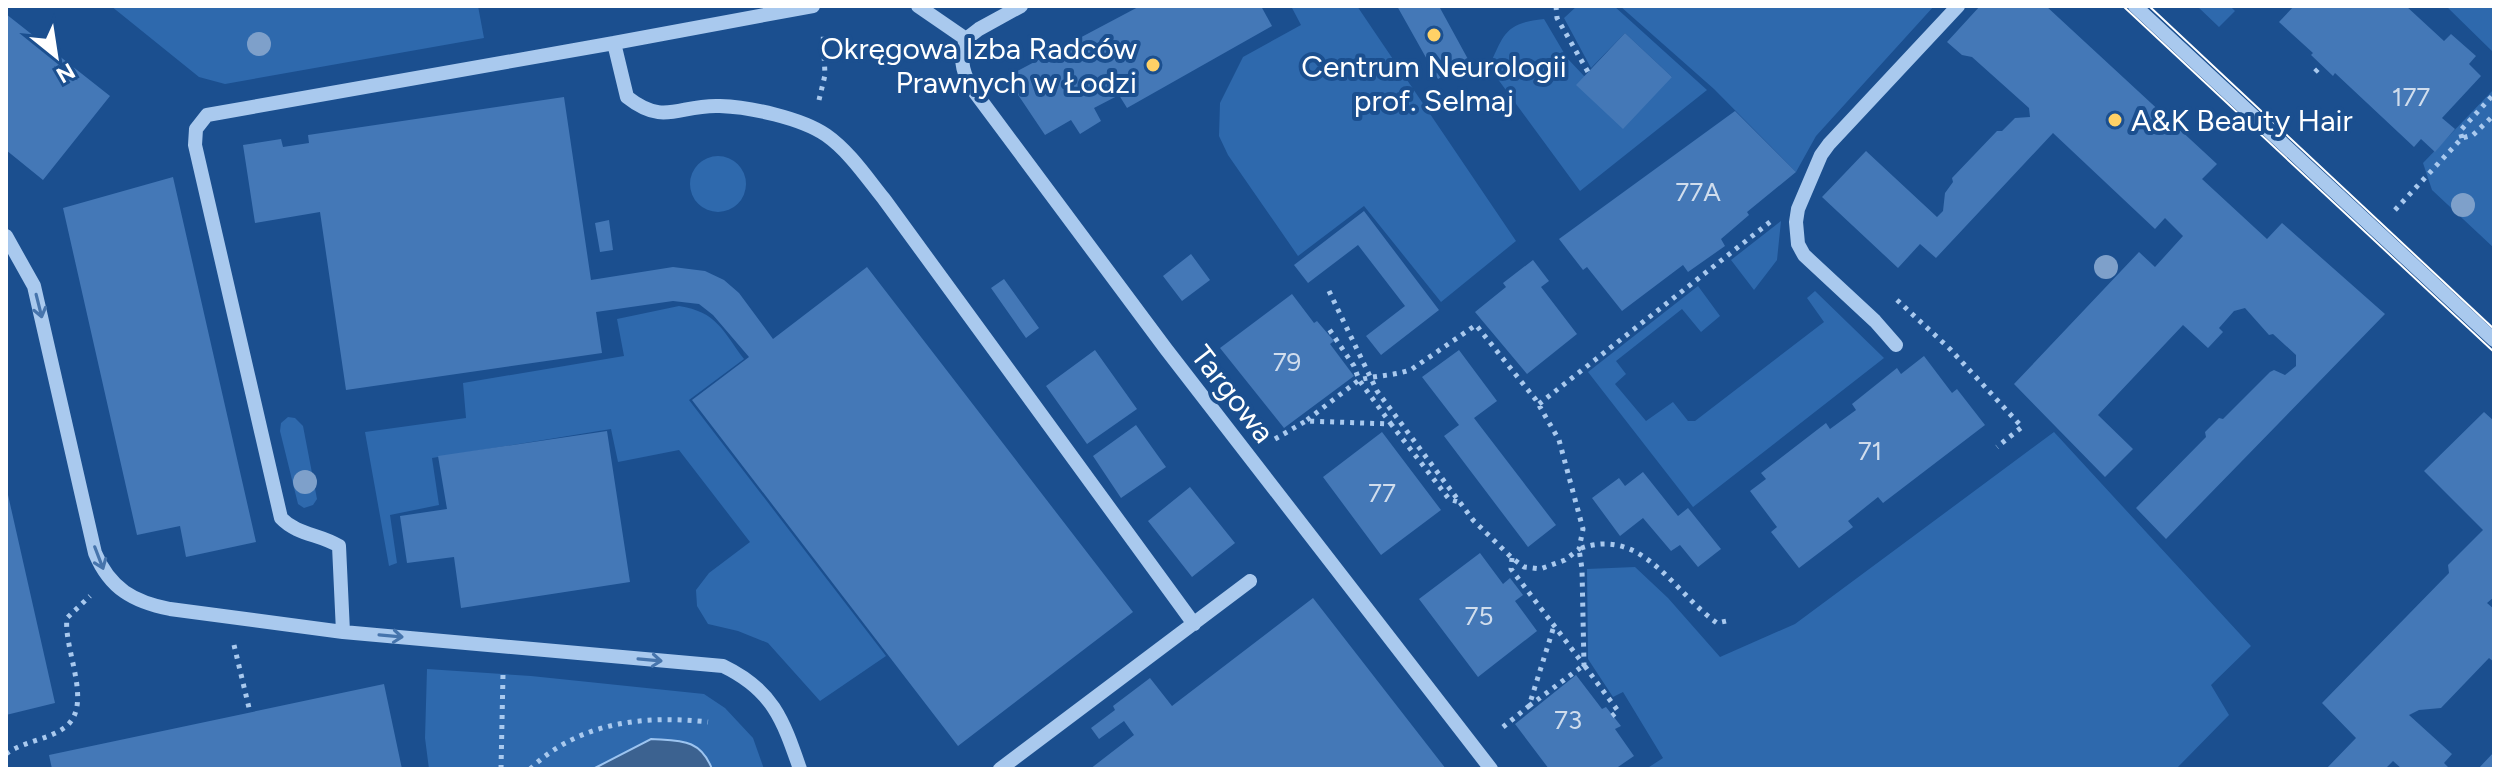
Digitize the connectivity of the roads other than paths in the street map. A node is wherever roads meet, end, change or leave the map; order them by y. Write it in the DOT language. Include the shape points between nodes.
graph roads {
  1 [pos="813,6"];
  2 [pos="918,6"];
  3 [pos="1021,6"];
  4 [pos="1958,6"];
  5 [pos="2135,6"];
  6 [pos="966,39"];
  7 [pos="614,43"];
  8 [pos="6,236"];
  9 [pos="2494,340"];
  10 [pos="1896,345"];
  11 [pos="1250,581"];
  12 [pos="1194,624"];
  13 [pos="343,632"];
  14 [pos="800,769"];
  15 [pos="1000,769"];
  16 [pos="1491,769"];
  1 -- 7 [label="street"];
  2 -- 6 [label="street"];
  3 -- 6 [label="street"];
  4 -- 10 [label="street" via="1829,144 1798,209 1796,236 1804,255"];
  5 -- 9 [label="street"];
  6 -- 16 [label="street, Targowa" via="961,61 971,87"];
  7 -- 12 [label="street" via="627,97 649,112 720,106 805,124 843,150"];
  7 -- 13 [label="street" via="207,115 196,129 195,145 281,518 290,527 339,546"];
  8 -- 13 [label="street, one-way" via="34,286 95,553 110,580 147,605"];
  11 -- 12 [label="street"];
  12 -- 15 [label="street"];
  13 -- 14 [label="street, one-way" via="723,666 740,674 773,705"];
}
